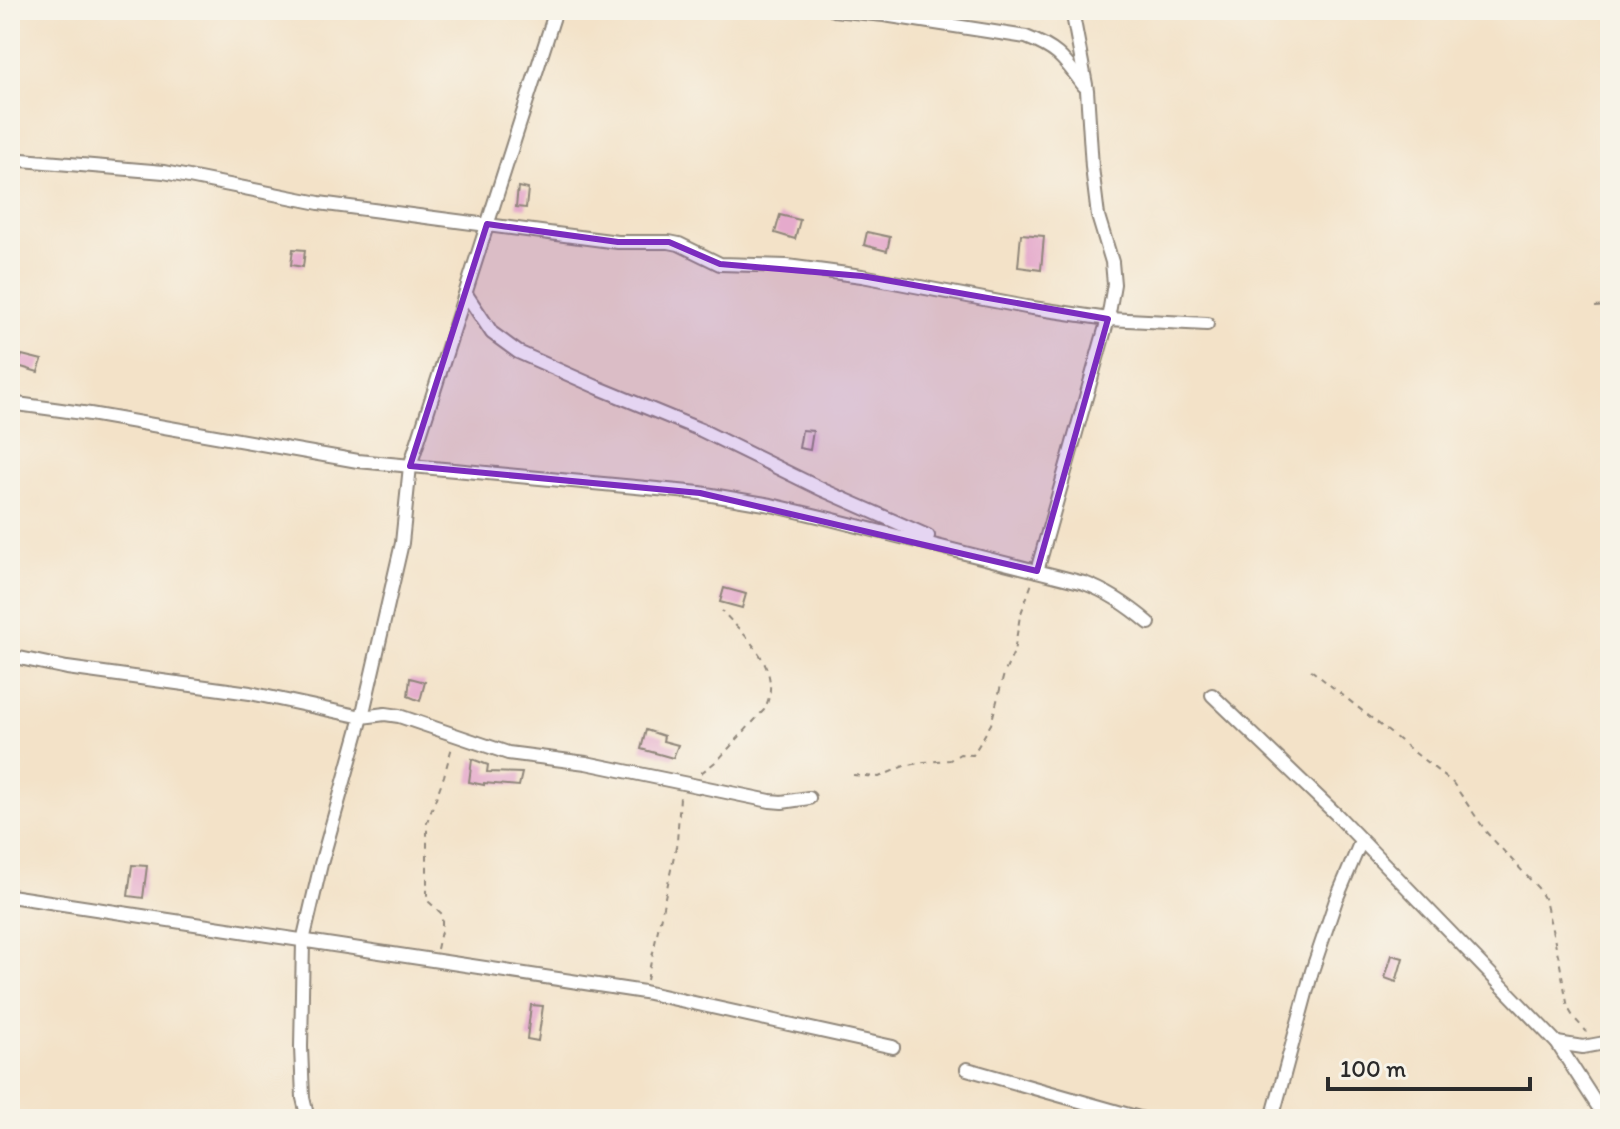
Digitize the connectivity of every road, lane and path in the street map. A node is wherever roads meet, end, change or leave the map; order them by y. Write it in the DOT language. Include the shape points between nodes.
graph roads {
  1 [pos="556,10"];
  2 [pos="833,10"];
  3 [pos="1072,10"];
  4 [pos="1087,90"];
  5 [pos="10,159"];
  6 [pos="487,224"];
  7 [pos="466,294"];
  8 [pos="1610,306"];
  9 [pos="1595,307"];
  10 [pos="1108,319"];
  11 [pos="1207,324"];
  12 [pos="10,403"];
  13 [pos="410,466"];
  14 [pos="1022,568"];
  15 [pos="1037,571"];
  16 [pos="722,611"];
  17 [pos="1149,623"];
  18 [pos="10,656"];
  19 [pos="1311,670"];
  20 [pos="1212,695"];
  21 [pos="362,717"];
  22 [pos="455,735"];
  23 [pos="853,775"];
  24 [pos="684,783"];
  25 [pos="809,798"];
  26 [pos="1361,841"];
  27 [pos="10,896"];
  28 [pos="303,941"];
  29 [pos="431,960"];
  30 [pos="644,992"];
  31 [pos="1557,1043"];
  32 [pos="1604,1044"];
  33 [pos="893,1047"];
  34 [pos="967,1069"];
  35 [pos="308,1119"];
  36 [pos="1143,1119"];
  37 [pos="1272,1119"];
  38 [pos="1606,1119"];
  1 -- 6 [label="street"];
  2 -- 4 [label="street" via="1026,37 1058,52"];
  3 -- 4 [label="street"];
  4 -- 10 [label="street" via="1098,216 1112,262"];
  5 -- 6 [label="street" via="164,172 319,203"];
  6 -- 7 [label="street"];
  6 -- 10 [label="street" via="618,242 669,242 720,264 862,276"];
  7 -- 13 [label="street"];
  7 -- 14 [label="street" via="492,333 518,352 701,430 919,533"];
  8 -- 9 [label="path"];
  10 -- 11 [label="street"];
  10 -- 15 [label="street"];
  12 -- 13 [label="street"];
  13 -- 14 [label="street" via="700,493 796,511"];
  13 -- 21 [label="street" via="402,543"];
  14 -- 15 [label="street"];
  15 -- 17 [label="street" via="1098,588"];
  15 -- 23 [label="path" via="991,724 973,755 904,766 879,777"];
  16 -- 24 [label="path" via="759,651 770,677 769,700 718,760"];
  18 -- 21 [label="street" via="250,693"];
  19 -- 32 [label="path" via="1453,783 1487,833 1538,888 1568,1008"];
  20 -- 26 [label="street"];
  21 -- 22 [label="street" via="399,716"];
  21 -- 28 [label="street"];
  22 -- 24 [label="street" via="508,753"];
  22 -- 29 [label="path" via="427,822 427,898 442,914"];
  24 -- 25 [label="street" via="770,801"];
  24 -- 30 [label="path" via="677,842"];
  26 -- 31 [label="street"];
  26 -- 37 [label="street" via="1312,971"];
  27 -- 28 [label="street"];
  28 -- 29 [label="street"];
  28 -- 35 [label="street" via="301,1047"];
  29 -- 30 [label="street"];
  30 -- 33 [label="street"];
  31 -- 32 [label="street"];
  31 -- 38 [label="street"];
  34 -- 36 [label="street"];
}
